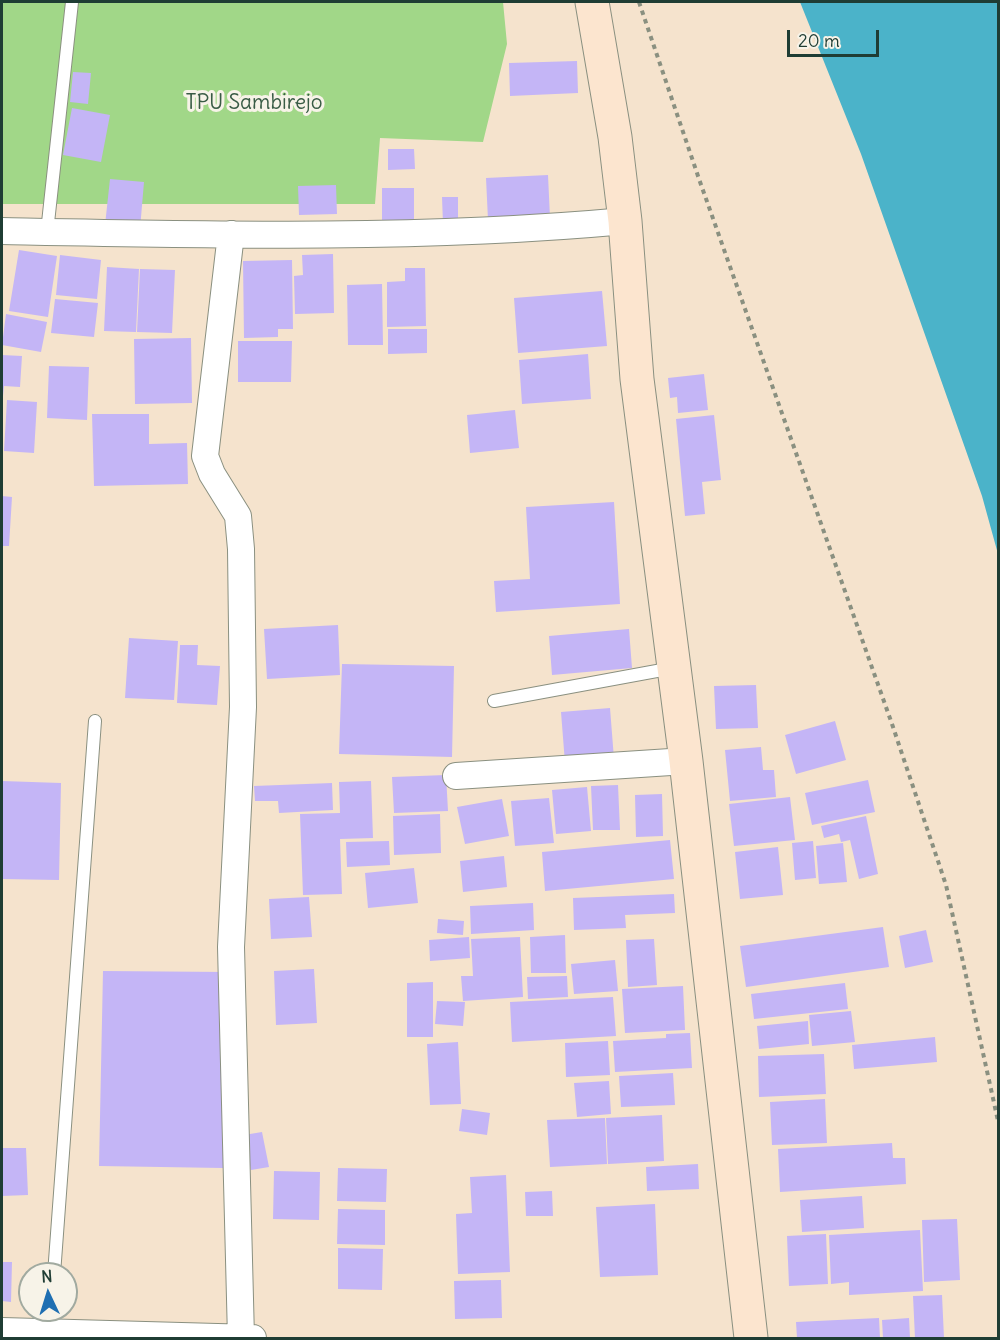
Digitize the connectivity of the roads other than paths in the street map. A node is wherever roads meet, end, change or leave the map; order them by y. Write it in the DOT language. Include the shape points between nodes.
graph roads {
  1 [pos="72,2"];
  2 [pos="592,2"];
  3 [pos="625,221"];
  4 [pos="2,231"];
  5 [pos="47,232"];
  6 [pos="231,234"];
  7 [pos="674,668"];
  8 [pos="494,701"];
  9 [pos="95,721"];
  10 [pos="686,761"];
  11 [pos="456,776"];
  12 [pos="55,1262"];
  13 [pos="52,1327"];
  14 [pos="2,1331"];
  15 [pos="241,1338"];
  16 [pos="253,1338"];
  17 [pos="751,1338"];
  1 -- 5 [label="lane"];
  2 -- 3 [label="main road"];
  3 -- 6 [label="street" via="520,231"];
  3 -- 7 [label="main road" via="637,379"];
  4 -- 5 [label="street"];
  5 -- 6 [label="street"];
  6 -- 15 [label="street" via="205,456 238,516 241,549 243,707 231,947"];
  7 -- 8 [label="lane"];
  7 -- 10 [label="main road"];
  9 -- 12 [label="lane"];
  10 -- 11 [label="street"];
  10 -- 17 [label="main road"];
  13 -- 14 [label="street"];
  13 -- 15 [label="street"];
  15 -- 16 [label="street"];
}
